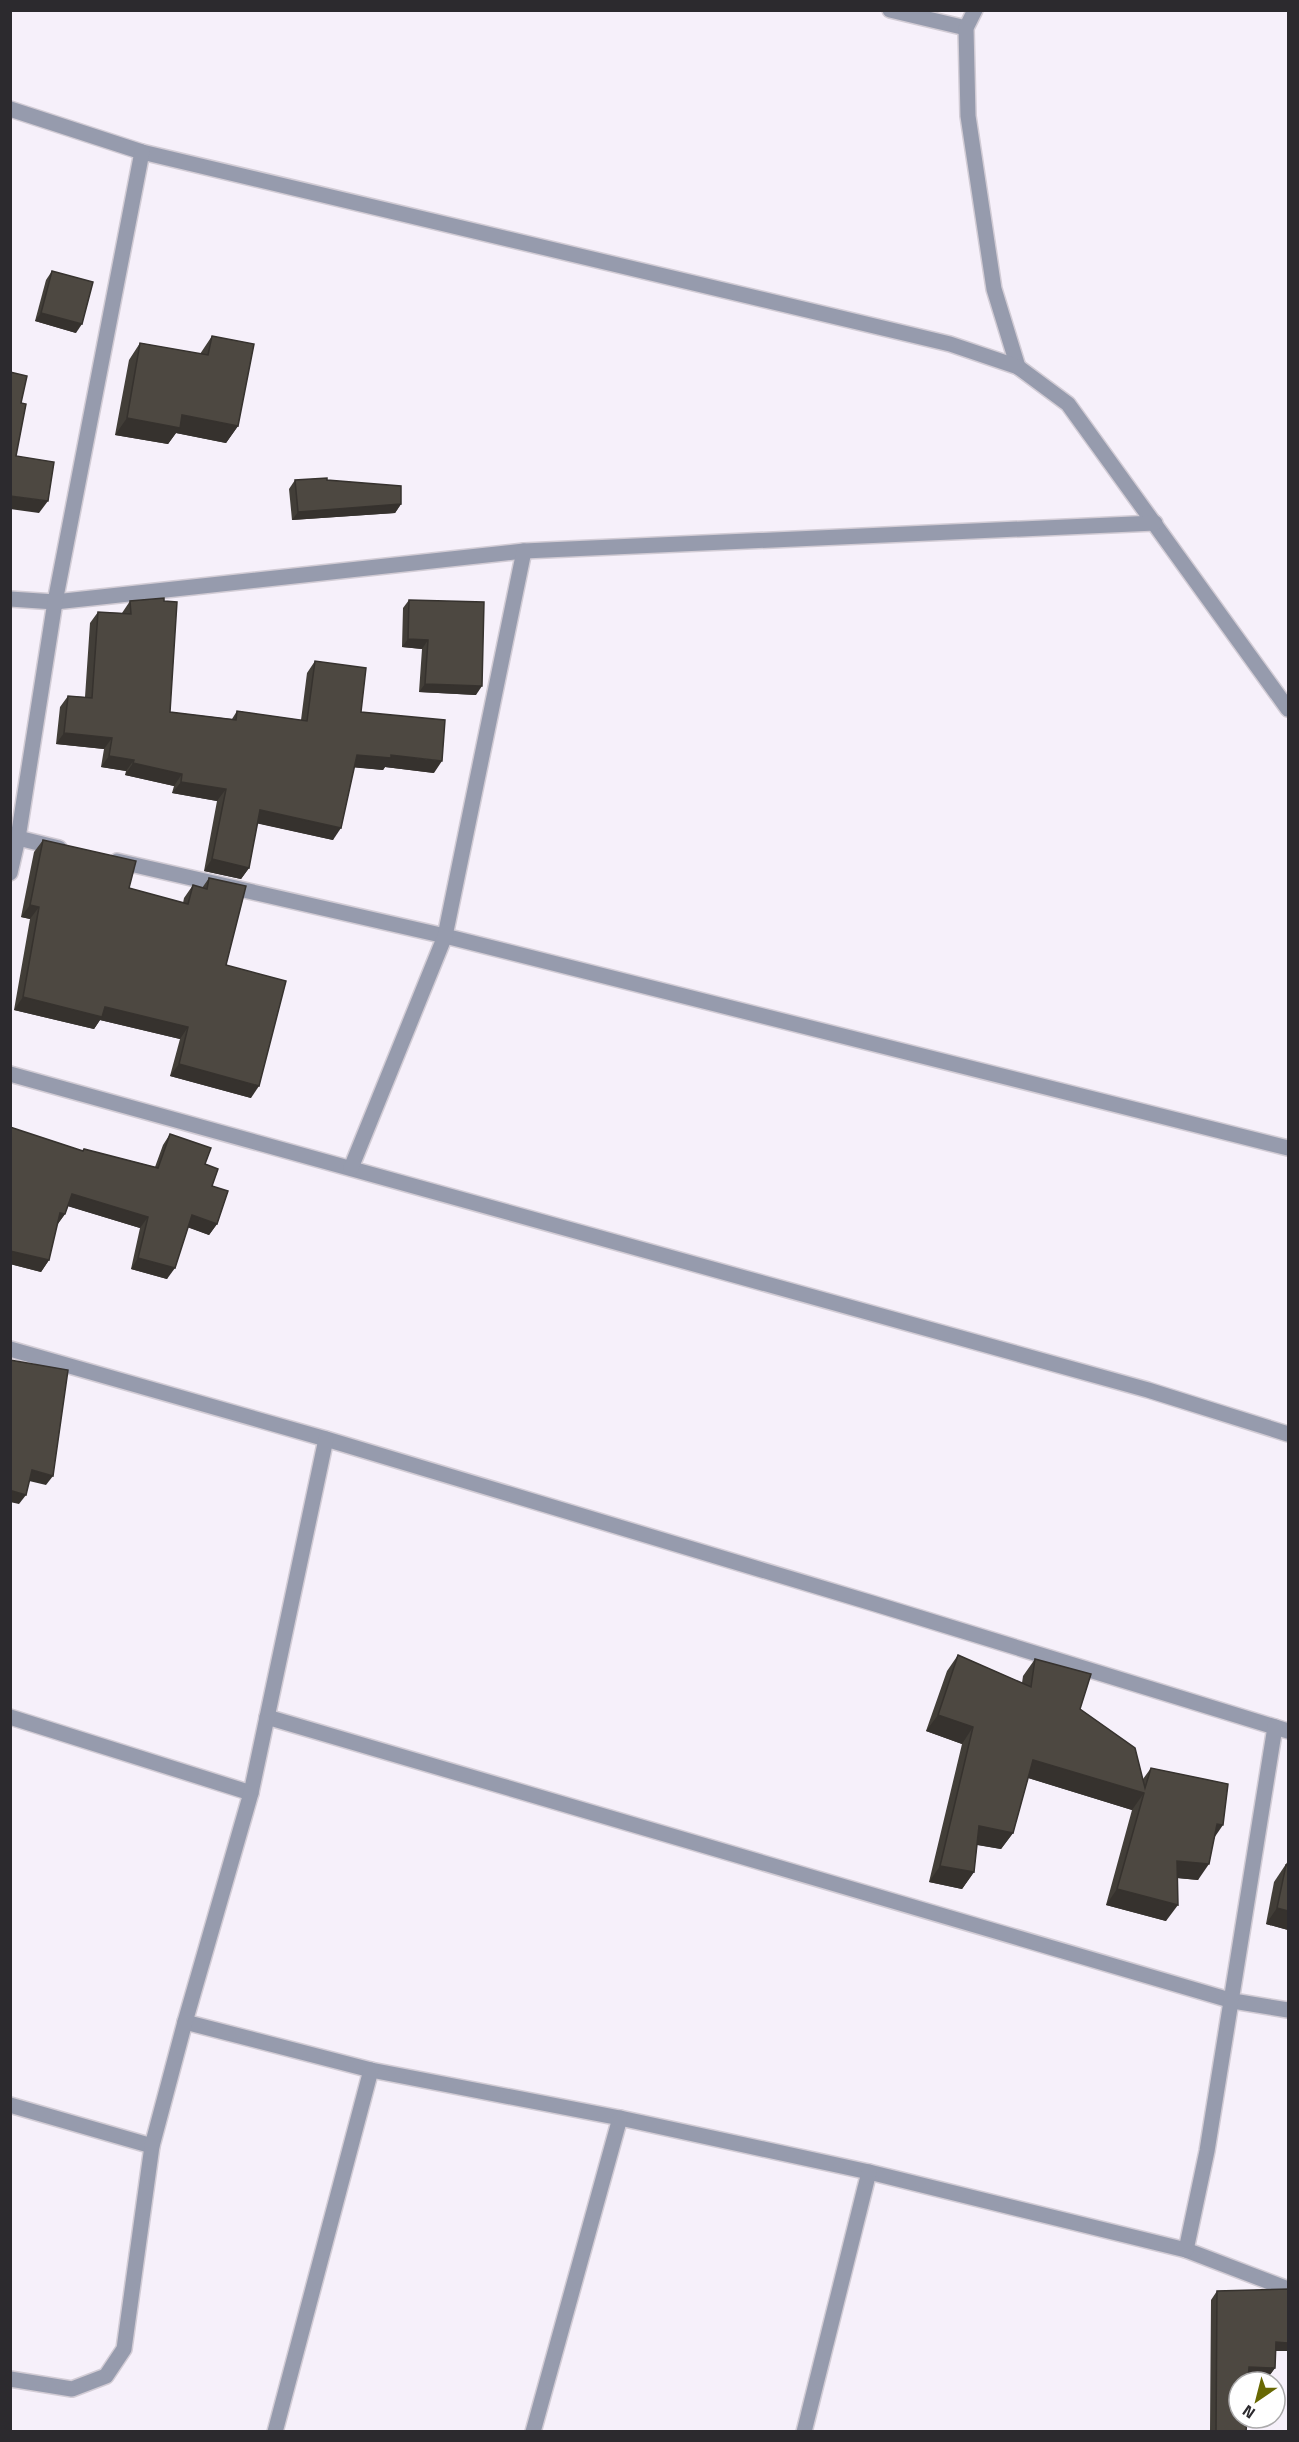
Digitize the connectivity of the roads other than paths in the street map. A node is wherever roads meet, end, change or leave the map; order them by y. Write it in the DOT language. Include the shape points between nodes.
graph roads {
  1 [pos="890,10"];
  2 [pos="975,10"];
  3 [pos="966,28"];
  4 [pos="10,109"];
  5 [pos="142,152"];
  6 [pos="1018,367"];
  7 [pos="1155,523"];
  8 [pos="524,551"];
  9 [pos="10,599"];
  10 [pos="55,602"];
  11 [pos="1288,709"];
  12 [pos="18,838"];
  13 [pos="76,851"];
  14 [pos="99,857"];
  15 [pos="10,873"];
  16 [pos="445,936"];
  17 [pos="10,1074"];
  18 [pos="1288,1148"];
  19 [pos="351,1168"];
  20 [pos="10,1349"];
  21 [pos="1288,1434"];
  22 [pos="326,1439"];
  23 [pos="10,1717"];
  24 [pos="267,1717"];
  25 [pos="1282,1729"];
  26 [pos="250,1793"];
  27 [pos="1233,2001"];
  28 [pos="1288,2010"];
  29 [pos="185,2022"];
  30 [pos="371,2070"];
  31 [pos="10,2105"];
  32 [pos="620,2118"];
  33 [pos="152,2146"];
  34 [pos="869,2172"];
  35 [pos="1186,2250"];
  36 [pos="1288,2289"];
  37 [pos="10,2379"];
  38 [pos="275,2432"];
  39 [pos="533,2432"];
  40 [pos="804,2432"];
  1 -- 3 [label="street"];
  2 -- 3 [label="street"];
  3 -- 6 [label="street" via="968,116 982,219 994,289"];
  4 -- 5 [label="street"];
  5 -- 6 [label="street" via="950,344"];
  5 -- 10 [label="street"];
  6 -- 7 [label="street" via="1068,404"];
  7 -- 8 [label="street"];
  7 -- 11 [label="street"];
  8 -- 10 [label="street"];
  8 -- 16 [label="street"];
  9 -- 10 [label="street"];
  10 -- 12 [label="street"];
  12 -- 13 [label="street"];
  12 -- 15 [label="street"];
  14 -- 16 [label="street"];
  16 -- 18 [label="street"];
  16 -- 19 [label="street"];
  17 -- 19 [label="street"];
  19 -- 21 [label="street" via="1148,1390"];
  20 -- 22 [label="street"];
  22 -- 24 [label="street"];
  22 -- 25 [label="street"];
  23 -- 26 [label="street"];
  24 -- 26 [label="street"];
  24 -- 27 [label="street"];
  25 -- 27 [label="street"];
  26 -- 29 [label="street"];
  27 -- 28 [label="street"];
  27 -- 35 [label="street"];
  29 -- 30 [label="street"];
  29 -- 33 [label="street"];
  30 -- 32 [label="street"];
  30 -- 38 [label="street"];
  31 -- 33 [label="street"];
  32 -- 34 [label="street"];
  32 -- 39 [label="street"];
  33 -- 37 [label="street" via="124,2349 106,2376 72,2389"];
  34 -- 35 [label="street"];
  34 -- 40 [label="street"];
  35 -- 36 [label="street"];
}
